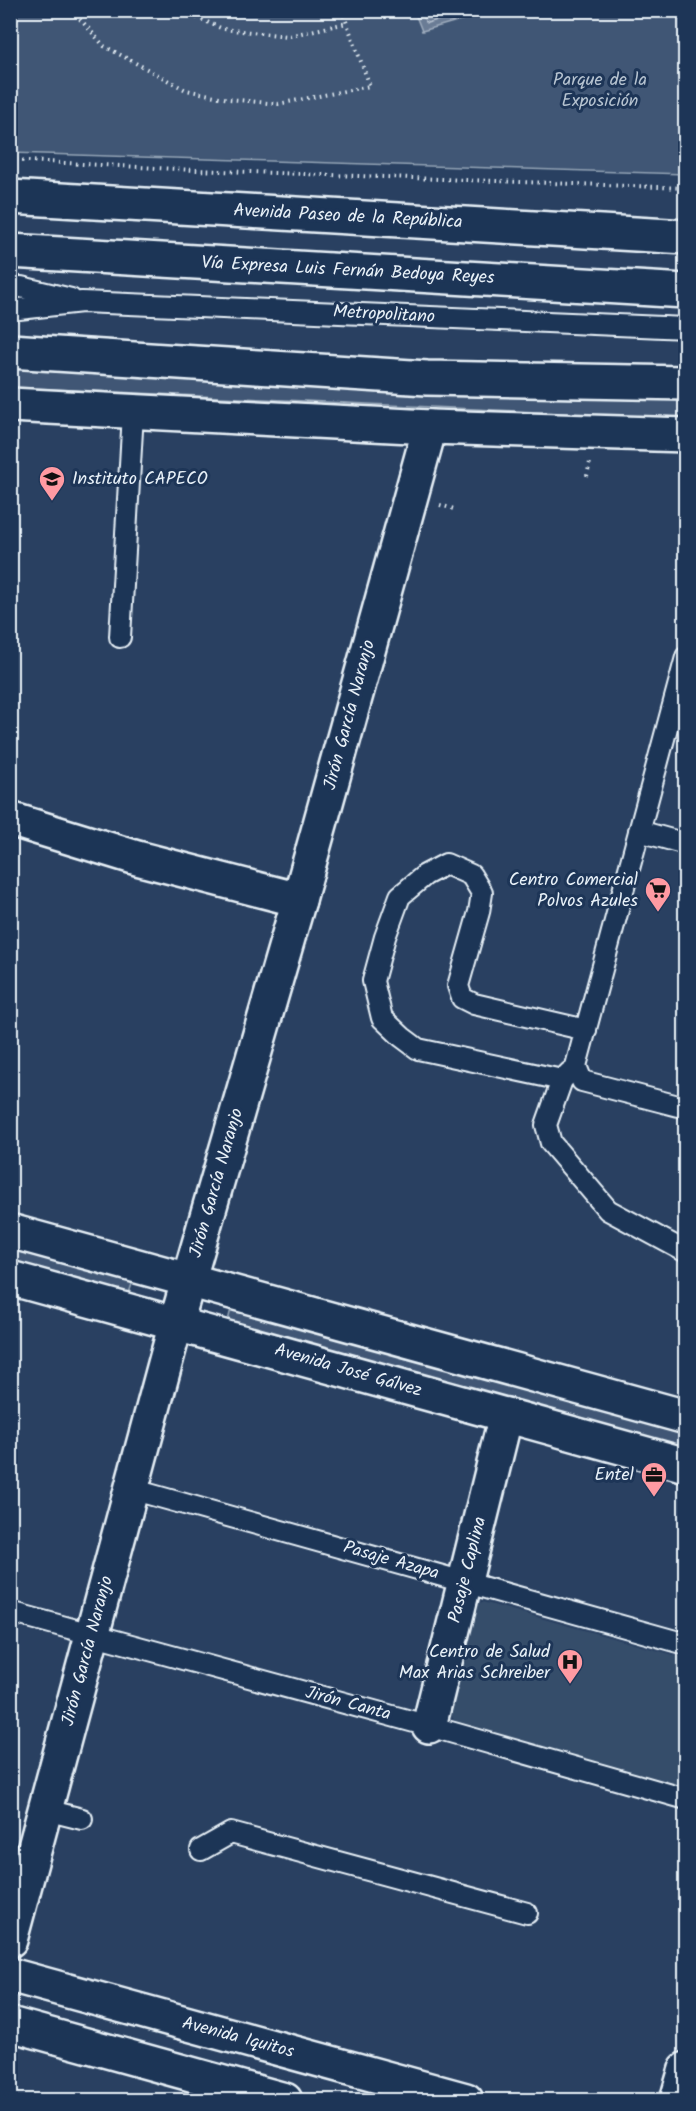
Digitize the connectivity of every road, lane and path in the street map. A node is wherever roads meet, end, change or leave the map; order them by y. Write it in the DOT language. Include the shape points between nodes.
graph roads {
  1 [pos="72,10"];
  2 [pos="180,10"];
  3 [pos="342,10"];
  4 [pos="347,23"];
  5 [pos="10,160"];
  6 [pos="686,188"];
  7 [pos="10,197"];
  8 [pos="686,237"];
  9 [pos="10,251"];
  10 [pos="10,287"];
  11 [pos="686,291"];
  12 [pos="82,302"];
  13 [pos="10,310"];
  14 [pos="686,328"];
  15 [pos="10,351"];
  16 [pos="686,383"];
  17 [pos="10,405"];
  18 [pos="133,413"];
  19 [pos="430,427"];
  20 [pos="686,435"];
  21 [pos="120,637"];
  22 [pos="686,657"];
  23 [pos="10,819"];
  24 [pos="639,831"];
  25 [pos="686,844"];
  26 [pos="299,900"];
  27 [pos="586,1030"];
  28 [pos="576,1066"];
  29 [pos="562,1080"];
  30 [pos="686,1108"];
  31 [pos="10,1231"];
  32 [pos="686,1252"];
  33 [pos="10,1278"];
  34 [pos="189,1280"];
  35 [pos="176,1323"];
  36 [pos="507,1415"];
  37 [pos="686,1417"];
  38 [pos="686,1465"];
  39 [pos="131,1489"];
  40 [pos="465,1582"];
  41 [pos="10,1612"];
  42 [pos="92,1636"];
  43 [pos="686,1644"];
  44 [pos="429,1726"];
  45 [pos="686,1798"];
  46 [pos="46,1810"];
  47 [pos="82,1819"];
  48 [pos="201,1850"];
  49 [pos="527,1913"];
  50 [pos="10,1940"];
  51 [pos="10,1975"];
  52 [pos="10,2024"];
  53 [pos="686,2068"];
  54 [pos="285,2100"];
  55 [pos="466,2100"];
  56 [pos="676,2100"];
  1 -- 4 [label="path" via="104,46 186,90 278,104 370,86"];
  2 -- 4 [label="path" via="223,29 288,36"];
  3 -- 4 [label="path"];
  5 -- 6 [label="path"];
  7 -- 8 [label="main road, Avenida Paseo de la República"];
  9 -- 11 [label="main road, Vía Expresa Luis Fernán Bedoya Reyes"];
  10 -- 12 [label="lane, Metropolitano"];
  12 -- 13 [label="lane, Metropolitano"];
  12 -- 14 [label="lane, Metropolitano"];
  15 -- 16 [label="main road" via="427,378"];
  17 -- 18 [label="main road"];
  18 -- 19 [label="main road"];
  18 -- 21 [label="lane"];
  19 -- 20 [label="main road"];
  19 -- 26 [label="main road, Jirón García Naranjo"];
  22 -- 24 [label="lane"];
  23 -- 26 [label="main road" via="137,858"];
  24 -- 25 [label="lane"];
  24 -- 27 [label="lane"];
  26 -- 34 [label="main road, Jirón García Naranjo"];
  27 -- 28 [label="lane"];
  27 -- 29 [label="lane" via="462,998 458,986 482,893 471,875 446,864 424,875 400,896 373,981 382,1018 418,1049"];
  28 -- 29 [label="lane"];
  28 -- 30 [label="lane" via="582,1081"];
  29 -- 32 [label="lane" via="546,1125 551,1143 608,1210"];
  31 -- 34 [label="main road"];
  33 -- 35 [label="main road, Avenida José Gálvez"];
  34 -- 35 [label="main road, Jirón García Naranjo"];
  34 -- 37 [label="main road"];
  35 -- 36 [label="main road, Avenida José Gálvez"];
  35 -- 39 [label="main road, Jirón García Naranjo"];
  36 -- 38 [label="main road, Avenida José Gálvez"];
  36 -- 40 [label="main road, Pasaje Caplina"];
  39 -- 40 [label="lane, Pasaje Azapa"];
  39 -- 42 [label="main road, Jirón García Naranjo"];
  40 -- 43 [label="lane, Pasaje Azapa"];
  40 -- 44 [label="main road, Pasaje Caplina"];
  41 -- 42 [label="lane, Jirón Canta"];
  42 -- 44 [label="lane, Jirón Canta"];
  42 -- 46 [label="main road, Jirón García Naranjo"];
  44 -- 45 [label="lane, Jirón Canta"];
  46 -- 47 [label="lane"];
  46 -- 50 [label="main road, Jirón García Naranjo"];
  48 -- 49 [label="lane" via="231,1833"];
  51 -- 55 [label="main road, Avenida Iquitos"];
  52 -- 54 [label="main road"];
  53 -- 56 [label="main road"];
}
